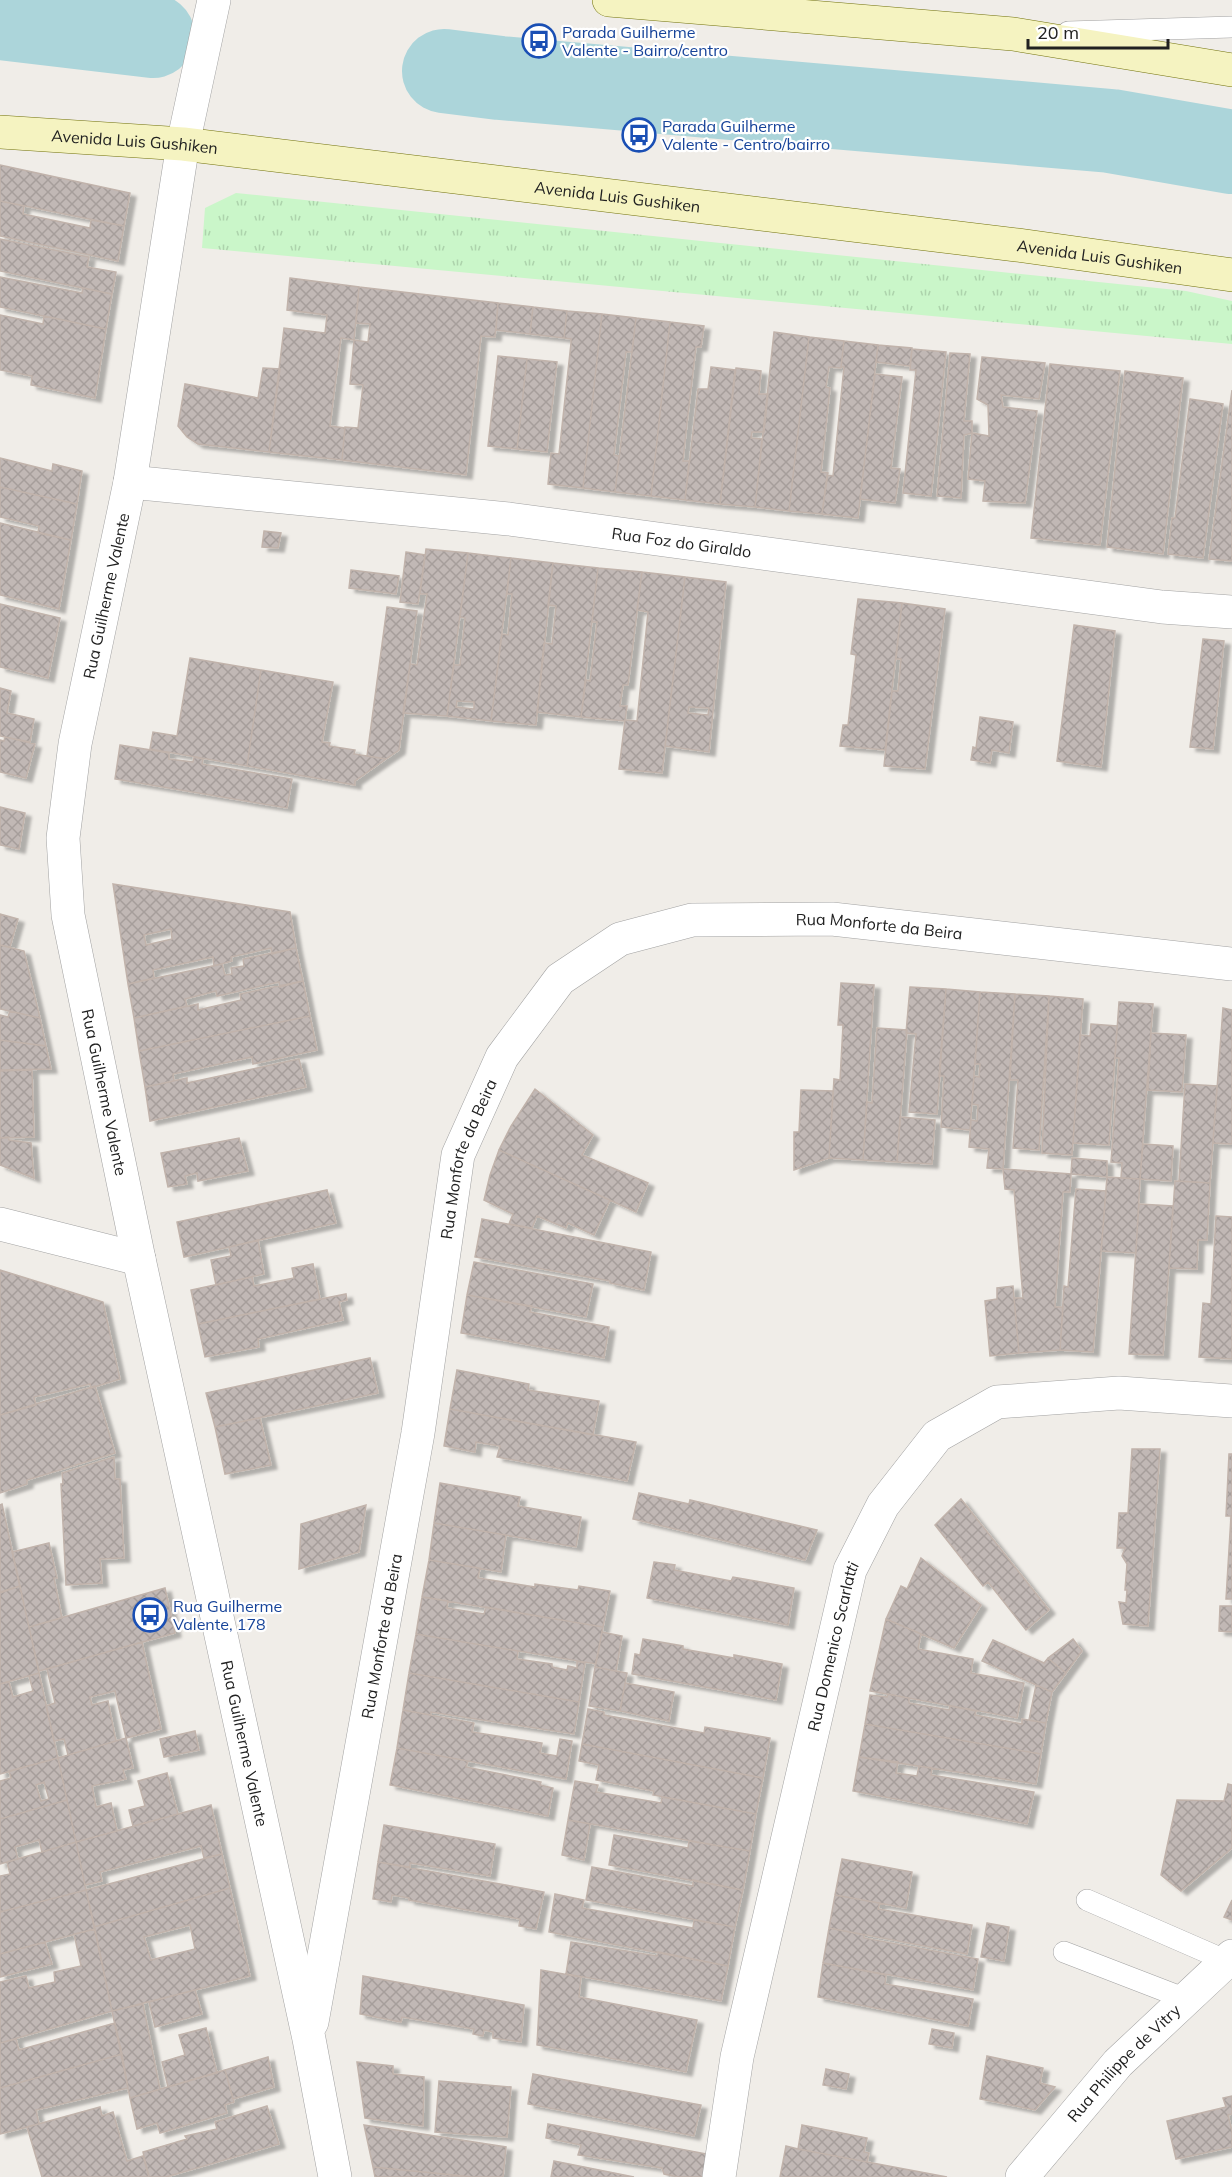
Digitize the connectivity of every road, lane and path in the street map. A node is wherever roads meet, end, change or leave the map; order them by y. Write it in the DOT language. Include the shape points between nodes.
graph roads {
  1 [pos="214,0"];
  2 [pos="609,0"];
  3 [pos="1232,27"];
  4 [pos="1013,33"];
  5 [pos="1232,70"];
  6 [pos="0,132"];
  7 [pos="183,144"];
  8 [pos="1232,275"];
  9 [pos="130,482"];
  10 [pos="1232,612"];
  11 [pos="1232,964"];
  12 [pos="0,1224"];
  13 [pos="139,1259"];
  14 [pos="1232,1401"];
  15 [pos="1087,1900"];
  16 [pos="1064,1952"];
  17 [pos="1229,1959"];
  18 [pos="1186,1999"];
  19 [pos="309,2039"];
  20 [pos="335,2177"];
  21 [pos="719,2177"];
  22 [pos="1022,2177"];
  1 -- 7 [label="street, Rua Guilherme Valente"];
  2 -- 4 [label="main road"];
  3 -- 4 [label="lane"];
  4 -- 5 [label="main road"];
  6 -- 7 [label="main road, Avenida Luis Gushiken"];
  7 -- 8 [label="main road, Avenida Luis Gushiken" via="1017,245"];
  7 -- 9 [label="street, Rua Guilherme Valente"];
  9 -- 10 [label="street, Rua Foz do Giraldo" via="509,519 1150,605"];
  9 -- 13 [label="street, Rua Guilherme Valente" via="75,744 63,838 68,915"];
  11 -- 19 [label="street, Rua Monforte da Beira" via="832,919 692,920 620,939 560,980 502,1057 458,1155 418,1432"];
  12 -- 13 [label="street"];
  13 -- 19 [label="street, Rua Guilherme Valente"];
  14 -- 21 [label="street, Rua Domenico Scarlatti" via="1119,1393 997,1402 937,1436 883,1505 850,1570 737,2056"];
  15 -- 17 [label="lane"];
  16 -- 18 [label="lane"];
  17 -- 18 [label="street, Rua Philippe de Vitry"];
  18 -- 22 [label="street, Rua Philippe de Vitry" via="1118,2063"];
  19 -- 20 [label="street, Rua Guilherme Valente"];
}
